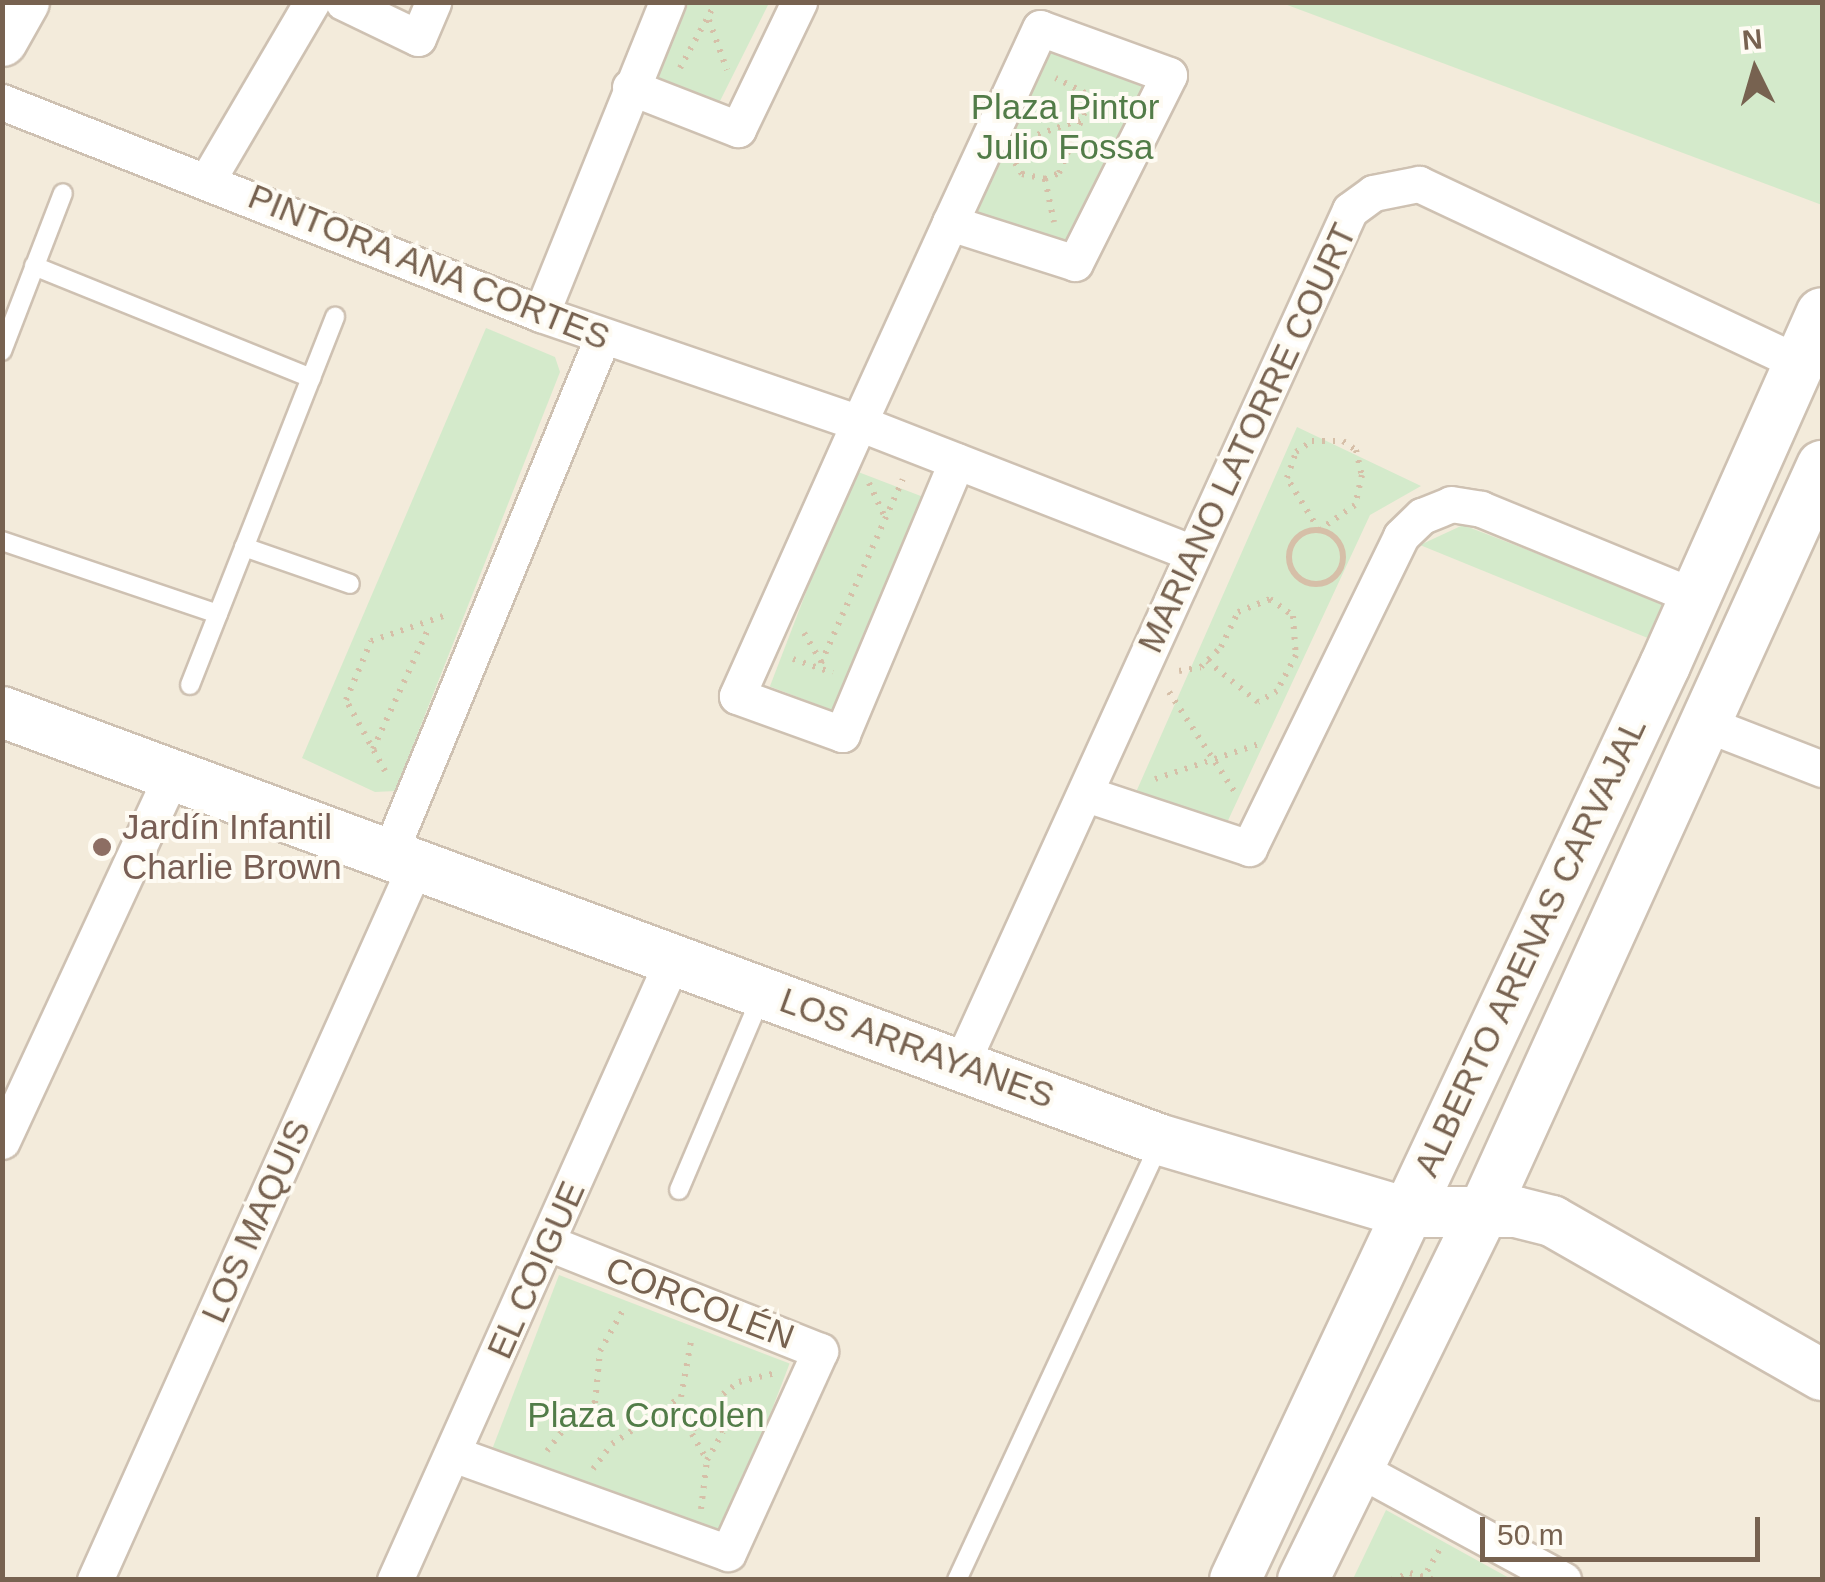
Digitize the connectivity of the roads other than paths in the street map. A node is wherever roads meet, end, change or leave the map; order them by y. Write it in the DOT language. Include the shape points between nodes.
graph roads {
  1 [pos="24,2"];
  2 [pos="312,2"];
  3 [pos="343,2"];
  4 [pos="433,2"];
  5 [pos="667,2"];
  6 [pos="799,2"];
  7 [pos="2,41"];
  8 [pos="630,87"];
  9 [pos="2,102"];
  10 [pos="208,179"];
  11 [pos="63,193"];
  12 [pos="950,223"];
  13 [pos="34,266"];
  14 [pos="1822,313"];
  15 [pos="541,314"];
  16 [pos="334,316"];
  17 [pos="603,336"];
  18 [pos="2,351"];
  19 [pos="1799,364"];
  20 [pos="310,378"];
  21 [pos="859,423"];
  22 [pos="957,461"];
  23 [pos="1822,466"];
  24 [pos="2,541"];
  25 [pos="244,547"];
  26 [pos="1193,553"];
  27 [pos="350,584"];
  28 [pos="1696,597"];
  29 [pos="218,614"];
  30 [pos="190,685"];
  31 [pos="2,712"];
  32 [pos="1706,724"];
  33 [pos="1822,768"];
  34 [pos="172,774"];
  35 [pos="1091,796"];
  36 [pos="405,842"];
  37 [pos="673,959"];
  38 [pos="764,991"];
  39 [pos="962,1062"];
  40 [pos="1161,1140"];
  41 [pos="2,1141"];
  42 [pos="678,1190"];
  43 [pos="1404,1212"];
  44 [pos="1482,1217"];
  45 [pos="548,1244"];
  46 [pos="1822,1375"];
  47 [pos="453,1454"];
  48 [pos="1356,1467"];
  49 [pos="95,1580"];
  50 [pos="394,1580"];
  51 [pos="958,1580"];
  52 [pos="1235,1580"];
  53 [pos="1303,1580"];
  54 [pos="1563,1580"];
  1 -- 7 [label="street"];
  2 -- 10 [label="street"];
  3 -- 4 [label="street" via="418,38"];
  5 -- 8 [label="street"];
  6 -- 8 [label="street" via="738,129"];
  8 -- 15 [label="street"];
  9 -- 10 [label="street, PINTORA ANA CORTES"];
  10 -- 15 [label="street, PINTORA ANA CORTES"];
  11 -- 13 [label="lane"];
  12 -- 12 [label="street" via="1040,28 1170,75 1075,263"];
  12 -- 21 [label="street"];
  13 -- 18 [label="lane"];
  13 -- 20 [label="lane"];
  14 -- 19 [label="street, ALBERTO ARENAS CARVAJAL"];
  15 -- 17 [label="street, PINTORA ANA CORTES"];
  16 -- 20 [label="lane"];
  17 -- 21 [label="street, PINTORA ANA CORTES"];
  17 -- 36 [label="street, LOS MAQUIS"];
  19 -- 26 [label="street, MARIANO LATORRE COURT" via="1420,184 1394,185 1350,210"];
  19 -- 28 [label="street, ALBERTO ARENAS CARVAJAL"];
  20 -- 25 [label="lane"];
  21 -- 22 [label="street, PINTORA ANA CORTES"];
  21 -- 22 [label="street" via="736,696 842,734"];
  22 -- 26 [label="street, PINTORA ANA CORTES"];
  23 -- 32 [label="street, ALBERTO ARENAS CARVAJAL"];
  24 -- 29 [label="lane"];
  25 -- 27 [label="lane"];
  25 -- 29 [label="lane"];
  26 -- 35 [label="street, MARIANO LATORRE COURT" via="1153,666"];
  28 -- 35 [label="street" via="1481,509 1451,504 1422,516 1401,536 1249,848"];
  28 -- 43 [label="street, ALBERTO ARENAS CARVAJAL"];
  29 -- 30 [label="lane"];
  31 -- 34 [label="street, LOS ARRAYANES"];
  32 -- 33 [label="street"];
  32 -- 44 [label="street, ALBERTO ARENAS CARVAJAL"];
  34 -- 36 [label="street, LOS ARRAYANES"];
  34 -- 41 [label="street"];
  35 -- 39 [label="street, MARIANO LATORRE COURT"];
  36 -- 37 [label="street, LOS ARRAYANES"];
  36 -- 49 [label="street, LOS MAQUIS"];
  37 -- 38 [label="street, LOS ARRAYANES"];
  37 -- 45 [label="street, EL COIGUE"];
  38 -- 39 [label="street, LOS ARRAYANES"];
  38 -- 42 [label="lane"];
  39 -- 40 [label="street, LOS ARRAYANES"];
  40 -- 43 [label="street, LOS ARRAYANES"];
  40 -- 51 [label="lane"];
  43 -- 44 [label="street, LOS ARRAYANES"];
  43 -- 52 [label="street, ALBERTO ARENAS CARVAJAL"];
  44 -- 46 [label="street, LOS ARRAYANES" via="1516,1212 1552,1221"];
  44 -- 48 [label="street, ALBERTO ARENAS CARVAJAL"];
  45 -- 47 [label="street, EL COIGUE"];
  45 -- 47 [label="street, CORCOLÉN" via="820,1351 728,1553"];
  47 -- 50 [label="street, EL COIGUE"];
  48 -- 53 [label="street, ALBERTO ARENAS CARVAJAL"];
  48 -- 54 [label="street"];
}
